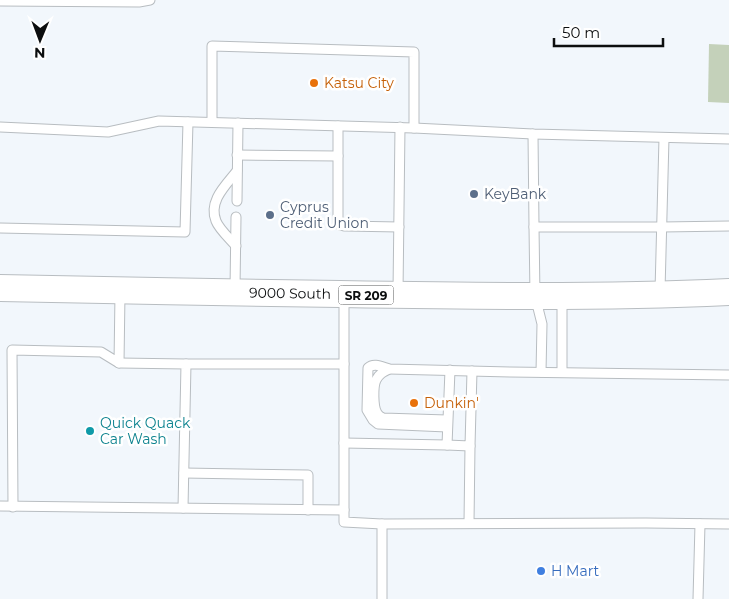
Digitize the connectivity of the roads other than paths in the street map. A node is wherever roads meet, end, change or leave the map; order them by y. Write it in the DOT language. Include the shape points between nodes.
graph roads {
  1 [pos="150,0"];
  2 [pos="0,1"];
  3 [pos="188,122"];
  4 [pos="212,122"];
  5 [pos="238,123"];
  6 [pos="338,126"];
  7 [pos="0,127"];
  8 [pos="400,127"];
  9 [pos="414,128"];
  10 [pos="534,134"];
  11 [pos="664,138"];
  12 [pos="729,139"];
  13 [pos="237,155"];
  14 [pos="338,156"];
  15 [pos="237,171"];
  16 [pos="237,201"];
  17 [pos="236,217"];
  18 [pos="729,226"];
  19 [pos="399,227"];
  20 [pos="534,227"];
  21 [pos="662,227"];
  22 [pos="0,228"];
  23 [pos="236,246"];
  24 [pos="0,288"];
  25 [pos="120,291"];
  26 [pos="729,292"];
  27 [pos="235,293"];
  28 [pos="344,294"];
  29 [pos="660,294"];
  30 [pos="398,295"];
  31 [pos="535,296"];
  32 [pos="562,296"];
  33 [pos="119,362"];
  34 [pos="186,364"];
  35 [pos="344,364"];
  36 [pos="450,370"];
  37 [pos="472,371"];
  38 [pos="541,372"];
  39 [pos="562,372"];
  40 [pos="729,375"];
  41 [pos="447,424"];
  42 [pos="344,443"];
  43 [pos="447,445"];
  44 [pos="470,446"];
  45 [pos="184,473"];
  46 [pos="0,506"];
  47 [pos="13,506"];
  48 [pos="183,508"];
  49 [pos="308,510"];
  50 [pos="344,510"];
  51 [pos="468,523"];
  52 [pos="382,524"];
  53 [pos="700,524"];
  54 [pos="729,524"];
  55 [pos="382,599"];
  56 [pos="698,599"];
  1 -- 2 [label="lane"];
  3 -- 4 [label="lane"];
  3 -- 7 [label="lane" via="159,121 108,132"];
  3 -- 22 [label="lane" via="185,232"];
  4 -- 5 [label="lane"];
  4 -- 9 [label="lane" via="212,46 414,52"];
  5 -- 6 [label="lane"];
  5 -- 13 [label="lane"];
  6 -- 8 [label="lane"];
  6 -- 14 [label="lane"];
  8 -- 9 [label="lane"];
  8 -- 19 [label="lane"];
  9 -- 10 [label="lane"];
  10 -- 11 [label="lane"];
  10 -- 20 [label="lane"];
  11 -- 12 [label="lane"];
  11 -- 21 [label="lane"];
  13 -- 14 [label="lane"];
  13 -- 15 [label="lane"];
  14 -- 19 [label="lane" via="340,225"];
  15 -- 16 [label="lane"];
  15 -- 23 [label="lane" via="214,203 216,221"];
  17 -- 23 [label="lane"];
  18 -- 21 [label="lane"];
  19 -- 30 [label="lane"];
  20 -- 21 [label="lane"];
  20 -- 31 [label="lane"];
  21 -- 29 [label="lane"];
  23 -- 27 [label="lane"];
  24 -- 25 [label="main road, 9000 South / SR 209"];
  25 -- 27 [label="main road, 9000 South / SR 209"];
  25 -- 33 [label="lane"];
  26 -- 29 [label="main road, 9000 South / SR 209"];
  27 -- 28 [label="main road, 9000 South / SR 209"];
  28 -- 30 [label="main road, 9000 South / SR 209"];
  28 -- 35 [label="lane"];
  29 -- 32 [label="main road, 9000 South / SR 209"];
  30 -- 31 [label="main road, 9000 South / SR 209"];
  31 -- 32 [label="main road, 9000 South / SR 209"];
  31 -- 38 [label="lane" via="542,324"];
  32 -- 39 [label="lane"];
  33 -- 34 [label="lane"];
  33 -- 47 [label="lane" via="101,352 12,350"];
  34 -- 35 [label="lane"];
  34 -- 45 [label="lane"];
  35 -- 42 [label="lane"];
  36 -- 37 [label="lane"];
  36 -- 41 [label="lane"];
  36 -- 41 [label="lane" via="388,369 374,383 374,406 383,418"];
  37 -- 38 [label="lane"];
  37 -- 44 [label="lane"];
  38 -- 39 [label="lane"];
  39 -- 40 [label="lane"];
  41 -- 43 [label="lane"];
  42 -- 43 [label="lane"];
  42 -- 50 [label="lane"];
  43 -- 44 [label="lane"];
  44 -- 51 [label="lane"];
  45 -- 48 [label="lane"];
  45 -- 49 [label="lane" via="308,475"];
  46 -- 47 [label="lane"];
  47 -- 48 [label="lane"];
  48 -- 49 [label="lane"];
  49 -- 50 [label="lane"];
  50 -- 52 [label="lane" via="344,522"];
  51 -- 52 [label="lane"];
  51 -- 53 [label="lane"];
  52 -- 55 [label="lane"];
  53 -- 54 [label="lane"];
  53 -- 56 [label="lane"];
}
